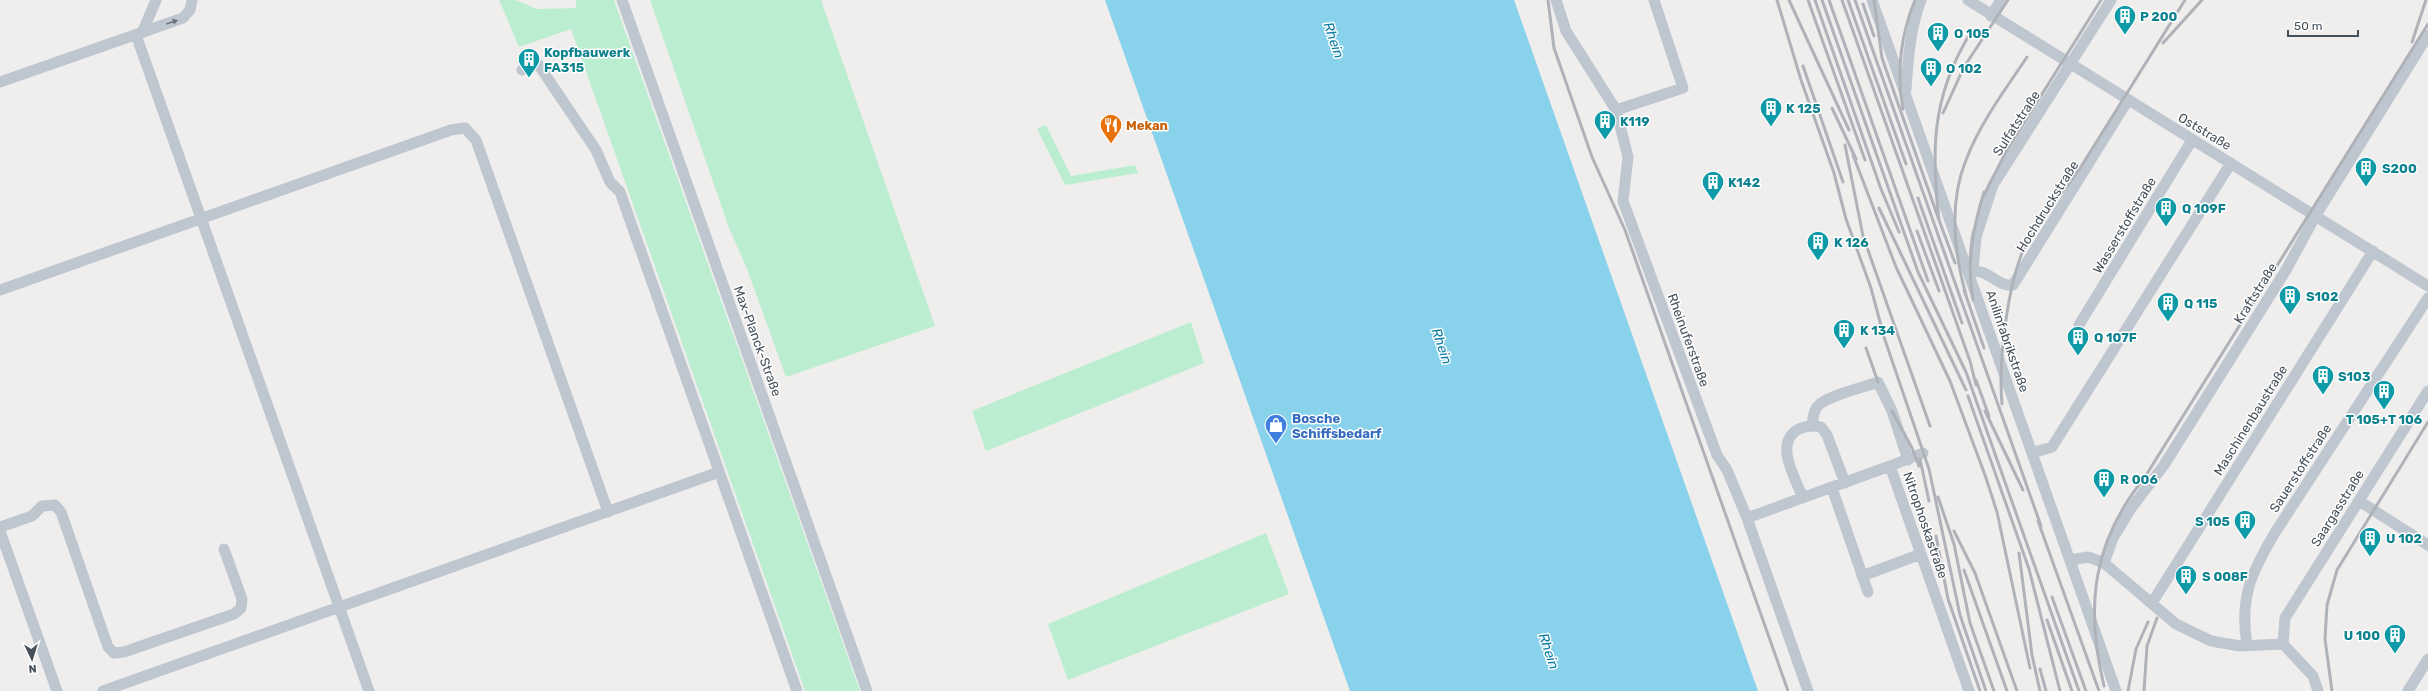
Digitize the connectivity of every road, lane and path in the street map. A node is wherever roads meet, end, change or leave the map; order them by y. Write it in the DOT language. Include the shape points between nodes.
graph roads {
  1 [pos="156,0"];
  2 [pos="192,0"];
  3 [pos="622,0"];
  4 [pos="1556,0"];
  5 [pos="1654,0"];
  6 [pos="1872,0"];
  7 [pos="1921,0"];
  8 [pos="1968,0"];
  9 [pos="2001,0"];
  10 [pos="2111,0"];
  11 [pos="1991,16"];
  12 [pos="139,34"];
  13 [pos="2428,35"];
  14 [pos="2070,65"];
  15 [pos="522,70"];
  16 [pos="0,82"];
  17 [pos="1906,95"];
  18 [pos="2128,100"];
  19 [pos="1616,110"];
  20 [pos="2192,140"];
  21 [pos="2231,163"];
  22 [pos="2316,215"];
  23 [pos="201,218"];
  24 [pos="2372,251"];
  25 [pos="1972,272"];
  26 [pos="2428,286"];
  27 [pos="0,290"];
  28 [pos="2428,298"];
  29 [pos="2079,326"];
  30 [pos="2428,391"];
  31 [pos="1812,425"];
  32 [pos="1923,453"];
  33 [pos="2032,453"];
  34 [pos="1908,460"];
  35 [pos="1890,466"];
  36 [pos="719,472"];
  37 [pos="1845,483"];
  38 [pos="1832,488"];
  39 [pos="1803,498"];
  40 [pos="2359,501"];
  41 [pos="608,512"];
  42 [pos="1747,518"];
  43 [pos="0,527"];
  44 [pos="0,531"];
  45 [pos="2428,545"];
  46 [pos="224,549"];
  47 [pos="1921,554"];
  48 [pos="2070,560"];
  49 [pos="2104,563"];
  50 [pos="1862,576"];
  51 [pos="1868,592"];
  52 [pos="2152,603"];
  53 [pos="340,608"];
  54 [pos="2284,644"];
  55 [pos="2247,645"];
  56 [pos="2428,659"];
  57 [pos="57,691"];
  58 [pos="103,691"];
  59 [pos="369,691"];
  60 [pos="797,691"];
  61 [pos="867,691"];
  62 [pos="1808,691"];
  63 [pos="1969,691"];
  64 [pos="2116,691"];
  65 [pos="2318,691"];
  66 [pos="2408,691"];
  1 -- 12 [label="street"];
  12 -- 2 [label="street, one-way" via="183,18 190,10"];
  3 -- 61 [label="street, Max-Planck-Straße"];
  4 -- 19 [label="street, Rheinuferstraße" via="1566,31"];
  5 -- 19 [label="street" via="1683,88"];
  6 -- 17 [label="street, Anilinfabrikstraße"];
  7 -- 17 [label="street" via="1916,12 1909,52"];
  8 -- 11 [label="street, Oststraße"];
  9 -- 11 [label="street"];
  10 -- 14 [label="street, Sulfatstraße"];
  11 -- 14 [label="street, Oststraße"];
  12 -- 16 [label="street"];
  12 -- 23 [label="street"];
  13 -- 22 [label="street, Kraftstraße"];
  14 -- 18 [label="street, Oststraße"];
  14 -- 25 [label="street, Sulfatstraße" via="1993,185 1976,237"];
  15 -- 36 [label="street" via="538,64 596,150 610,182 620,192"];
  17 -- 25 [label="street, Anilinfabrikstraße"];
  18 -- 20 [label="street, Oststraße"];
  18 -- 25 [label="street, Hochdruckstraße" via="2013,285 2004,284 1984,272"];
  19 -- 42 [label="street, Rheinuferstraße" via="1628,156 1623,201 1717,455 1727,470"];
  20 -- 21 [label="street, Oststraße"];
  20 -- 29 [label="street, Wasserstoffstraße"];
  21 -- 22 [label="street, Oststraße"];
  21 -- 33 [label="street" via="2052,447"];
  22 -- 24 [label="street, Oststraße"];
  22 -- 49 [label="street, Kraftstraße" via="2282,277 2164,465 2132,507 2114,538"];
  23 -- 27 [label="street"];
  23 -- 41 [label="street" via="451,130 465,128 476,140"];
  23 -- 53 [label="street"];
  24 -- 26 [label="street, Oststraße"];
  24 -- 52 [label="street, Maschinenbaustraße"];
  25 -- 33 [label="street, Anilinfabrikstraße"];
  28 -- 55 [label="street, Sauerstoffstraße" via="2276,530 2256,565 2244,604"];
  30 -- 40 [label="street, Saargasstraße"];
  31 -- 34 [label="street" via="1818,406 1829,399 1878,382 1892,411"];
  31 -- 37 [label="street" via="1821,426 1827,435"];
  31 -- 39 [label="street" via="1791,434 1787,442 1788,459"];
  32 -- 34 [label="street"];
  33 -- 48 [label="street, Anilinfabrikstraße"];
  34 -- 35 [label="street"];
  35 -- 37 [label="street, Nitrophoskastraße"];
  35 -- 47 [label="street, Nitrophoskastraße"];
  36 -- 41 [label="street"];
  36 -- 60 [label="street"];
  37 -- 38 [label="street, Nitrophoskastraße"];
  38 -- 39 [label="street, Nitrophoskastraße"];
  38 -- 50 [label="street"];
  39 -- 42 [label="street, Nitrophoskastraße"];
  40 -- 45 [label="street"];
  40 -- 54 [label="street, Saargasstraße" via="2285,618"];
  41 -- 53 [label="street"];
  42 -- 62 [label="street, Rheinuferstraße"];
  43 -- 46 [label="street" via="32,516 42,506 55,505 61,512 67,528 108,647 114,653 124,652 234,614 241,608 242,599"];
  44 -- 57 [label="street"];
  47 -- 50 [label="street"];
  47 -- 63 [label="street, Nitrophoskastraße"];
  48 -- 49 [label="street" via="2088,557"];
  48 -- 64 [label="street, Anilinfabrikstraße"];
  49 -- 52 [label="street"];
  50 -- 51 [label="street"];
  52 -- 55 [label="street" via="2176,624 2211,641"];
  53 -- 58 [label="street"];
  53 -- 59 [label="street"];
  54 -- 55 [label="street"];
  54 -- 65 [label="street" via="2313,676"];
  56 -- 66 [label="street"];
}
